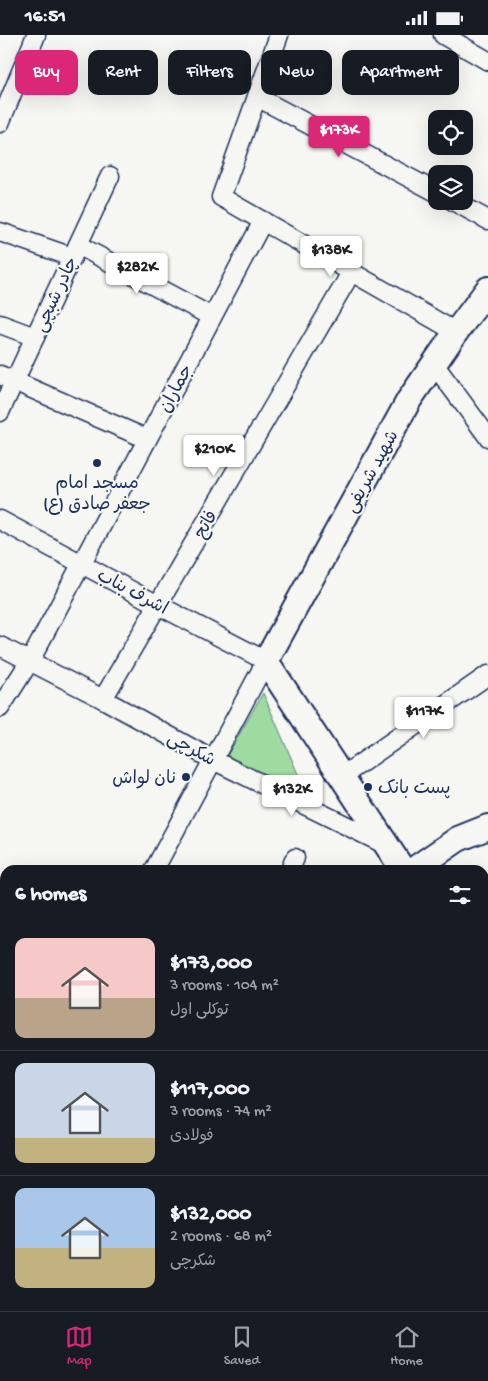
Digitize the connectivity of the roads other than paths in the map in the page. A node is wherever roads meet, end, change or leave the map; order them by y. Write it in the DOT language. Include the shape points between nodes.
graph roads {
  1 [pos="36,35"];
  2 [pos="279,35"];
  3 [pos="442,35"];
  4 [pos="488,61"];
  5 [pos="257,97"];
  6 [pos="0,123"];
  7 [pos="110,176"];
  8 [pos="428,188"];
  9 [pos="470,210"];
  10 [pos="488,220"];
  11 [pos="263,221"];
  12 [pos="0,232"];
  13 [pos="75,251"];
  14 [pos="352,271"];
  15 [pos="488,289"];
  16 [pos="212,317"];
  17 [pos="0,324"];
  18 [pos="456,332"];
  19 [pos="35,337"];
  20 [pos="434,364"];
  21 [pos="7,378"];
  22 [pos="0,412"];
  23 [pos="488,437"];
  24 [pos="147,439"];
  25 [pos="0,520"];
  26 [pos="81,564"];
  27 [pos="158,605"];
  28 [pos="0,646"];
  29 [pos="30,661"];
  30 [pos="266,661"];
  31 [pos="488,675"];
  32 [pos="104,699"];
  33 [pos="0,708"];
  34 [pos="213,760"];
  35 [pos="341,777"];
  36 [pos="488,827"];
  37 [pos="386,845"];
  38 [pos="157,865"];
  39 [pos="400,865"];
  40 [pos="421,865"];
  1 -- 6 [label="street"];
  2 -- 5 [label="street"];
  3 -- 4 [label="street"];
  5 -- 8 [label="street"];
  5 -- 11 [label="street" via="221,197"];
  7 -- 13 [label="street, چادر شبچی"];
  9 -- 10 [label="street"];
  11 -- 14 [label="street"];
  11 -- 16 [label="street, جماران"];
  12 -- 13 [label="street"];
  13 -- 16 [label="street"];
  13 -- 19 [label="street, چادر شبچی"];
  14 -- 18 [label="street"];
  14 -- 27 [label="street, فاتح"];
  15 -- 18 [label="street, شهید شریفى"];
  16 -- 24 [label="street, جماران"];
  17 -- 19 [label="street"];
  18 -- 20 [label="street, شهید شریفى"];
  19 -- 21 [label="street, چادر شبچی"];
  20 -- 23 [label="street"];
  20 -- 30 [label="street, شهید شریفى" via="410,400"];
  21 -- 22 [label="street, چادر شبچی"];
  21 -- 24 [label="street"];
  24 -- 26 [label="street, جماران"];
  25 -- 26 [label="street, اشرف بناب"];
  26 -- 27 [label="street, اشرف بناب"];
  26 -- 29 [label="street, جماران"];
  27 -- 30 [label="street, اشرف بناب"];
  27 -- 32 [label="street, فاتح"];
  28 -- 29 [label="street, شکرچی"];
  29 -- 32 [label="street, شکرچی"];
  29 -- 33 [label="street, جماران"];
  30 -- 34 [label="street"];
  30 -- 35 [label="street"];
  31 -- 35 [label="street"];
  32 -- 34 [label="street, شکرچی"];
  34 -- 37 [label="street, شکرچی"];
  34 -- 38 [label="street"];
  35 -- 37 [label="street"];
  36 -- 40 [label="street" via="458,839"];
  37 -- 39 [label="street"];
}
